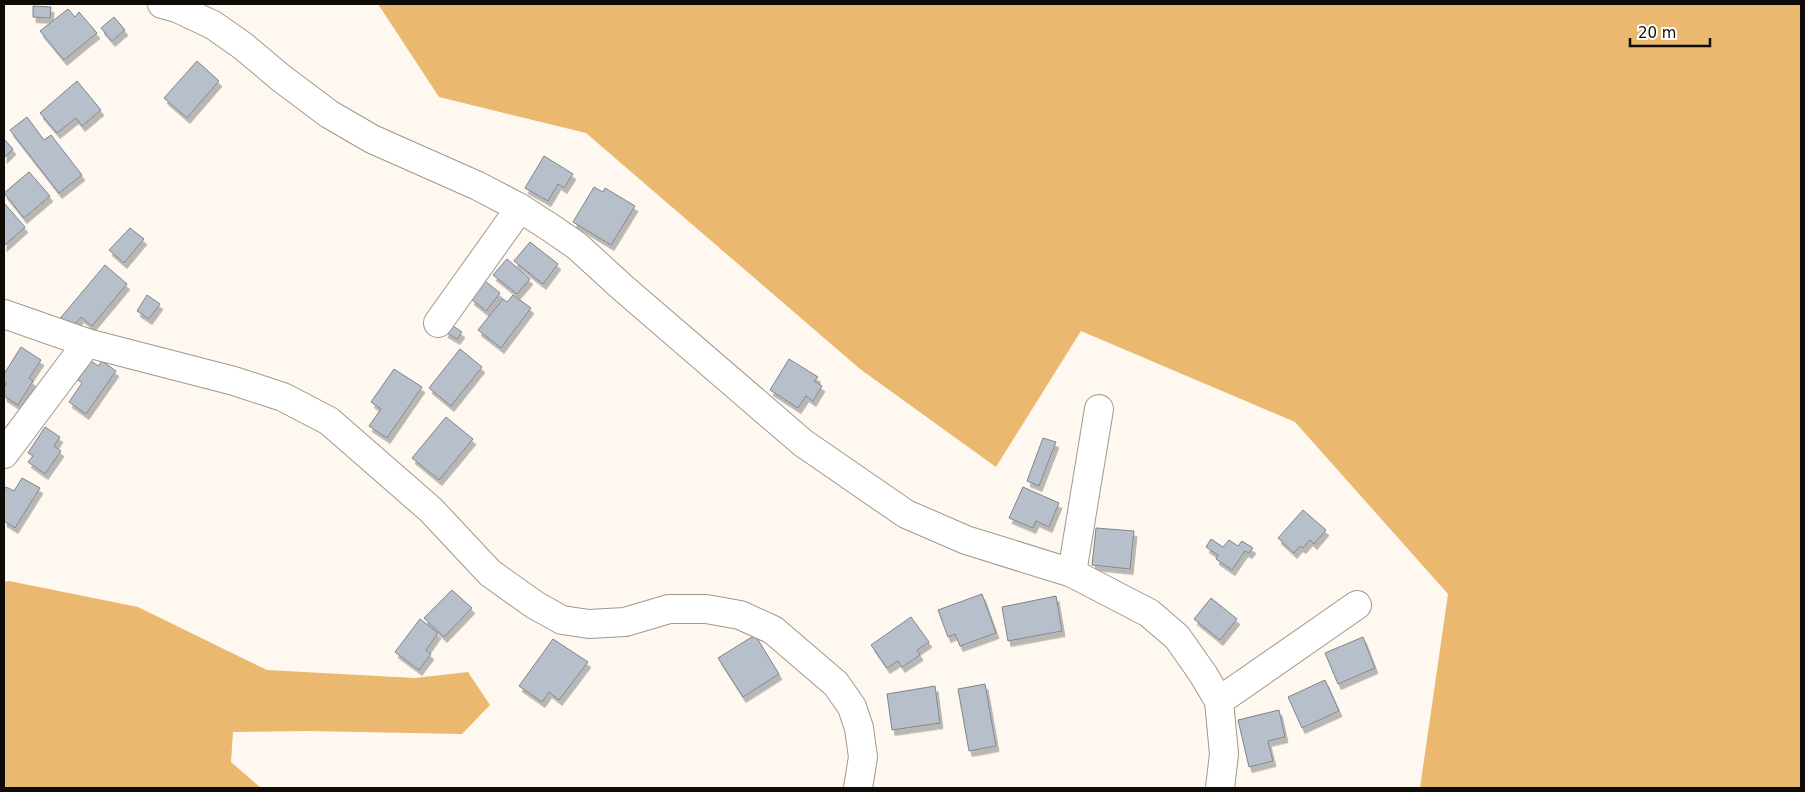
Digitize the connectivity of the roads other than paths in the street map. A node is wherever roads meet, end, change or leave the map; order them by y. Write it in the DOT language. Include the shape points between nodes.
graph roads {
  1 [pos="162,4"];
  2 [pos="216,14"];
  3 [pos="520,208"];
  4 [pos="4,314"];
  5 [pos="438,322"];
  6 [pos="86,343"];
  7 [pos="1099,409"];
  8 [pos="4,454"];
  9 [pos="1072,573"];
  10 [pos="1357,605"];
  11 [pos="1219,701"];
  12 [pos="858,788"];
  13 [pos="1220,788"];
  1 -- 2 [label="street"];
  2 -- 3 [label="street" via="338,119 372,139"];
  3 -- 5 [label="street"];
  3 -- 9 [label="street" via="577,246 803,443 872,492 906,514 966,540"];
  4 -- 6 [label="street"];
  6 -- 8 [label="street"];
  6 -- 12 [label="street" via="234,381 283,397 329,421 431,510 490,573 562,620 589,624 625,622 669,609 706,609 740,615 772,630 836,684 852,707 863,757"];
  7 -- 9 [label="street"];
  9 -- 11 [label="street" via="1149,613 1177,637"];
  10 -- 11 [label="street"];
  11 -- 13 [label="street" via="1224,754"];
}
